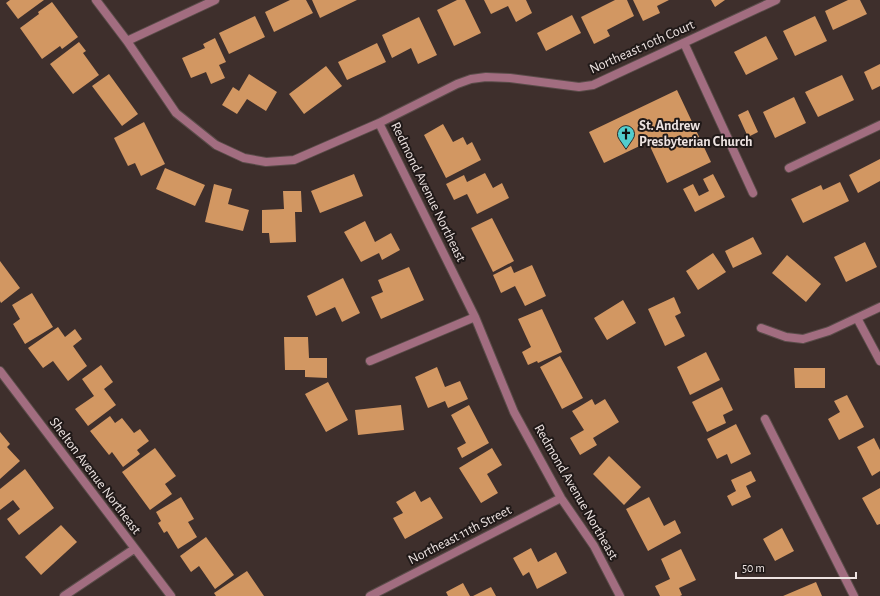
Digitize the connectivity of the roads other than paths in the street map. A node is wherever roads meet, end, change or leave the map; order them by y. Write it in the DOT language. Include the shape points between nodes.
graph roads {
  1 [pos="96,0"];
  2 [pos="214,0"];
  3 [pos="776,0"];
  4 [pos="127,41"];
  5 [pos="684,43"];
  6 [pos="379,123"];
  7 [pos="880,125"];
  8 [pos="789,168"];
  9 [pos="753,193"];
  10 [pos="880,306"];
  11 [pos="475,317"];
  12 [pos="857,318"];
  13 [pos="761,328"];
  14 [pos="370,361"];
  15 [pos="880,361"];
  16 [pos="0,370"];
  17 [pos="765,419"];
  18 [pos="561,498"];
  19 [pos="134,549"];
  20 [pos="64,596"];
  21 [pos="171,596"];
  22 [pos="370,596"];
  23 [pos="620,596"];
  24 [pos="854,596"];
  1 -- 4 [label="street, Redmond Avenue Northeast"];
  2 -- 4 [label="street"];
  3 -- 5 [label="street, Northeast 10th Court"];
  4 -- 6 [label="street, Redmond Avenue Northeast" via="176,113 216,145 244,158 266,162 294,160"];
  5 -- 6 [label="street, Northeast 10th Court" via="593,84 579,87 502,78 471,79"];
  5 -- 9 [label="street"];
  6 -- 11 [label="street, Redmond Avenue Northeast"];
  7 -- 8 [label="street"];
  10 -- 12 [label="street"];
  11 -- 14 [label="street"];
  11 -- 18 [label="street, Redmond Avenue Northeast" via="514,412"];
  12 -- 13 [label="street" via="803,339 786,337"];
  12 -- 15 [label="street"];
  16 -- 19 [label="street, Shelton Avenue Northeast"];
  17 -- 24 [label="street"];
  18 -- 22 [label="street, Northeast 11th Street"];
  18 -- 23 [label="street, Redmond Avenue Northeast" via="594,546"];
  19 -- 20 [label="street"];
  19 -- 21 [label="street, Shelton Avenue Northeast"];
}
